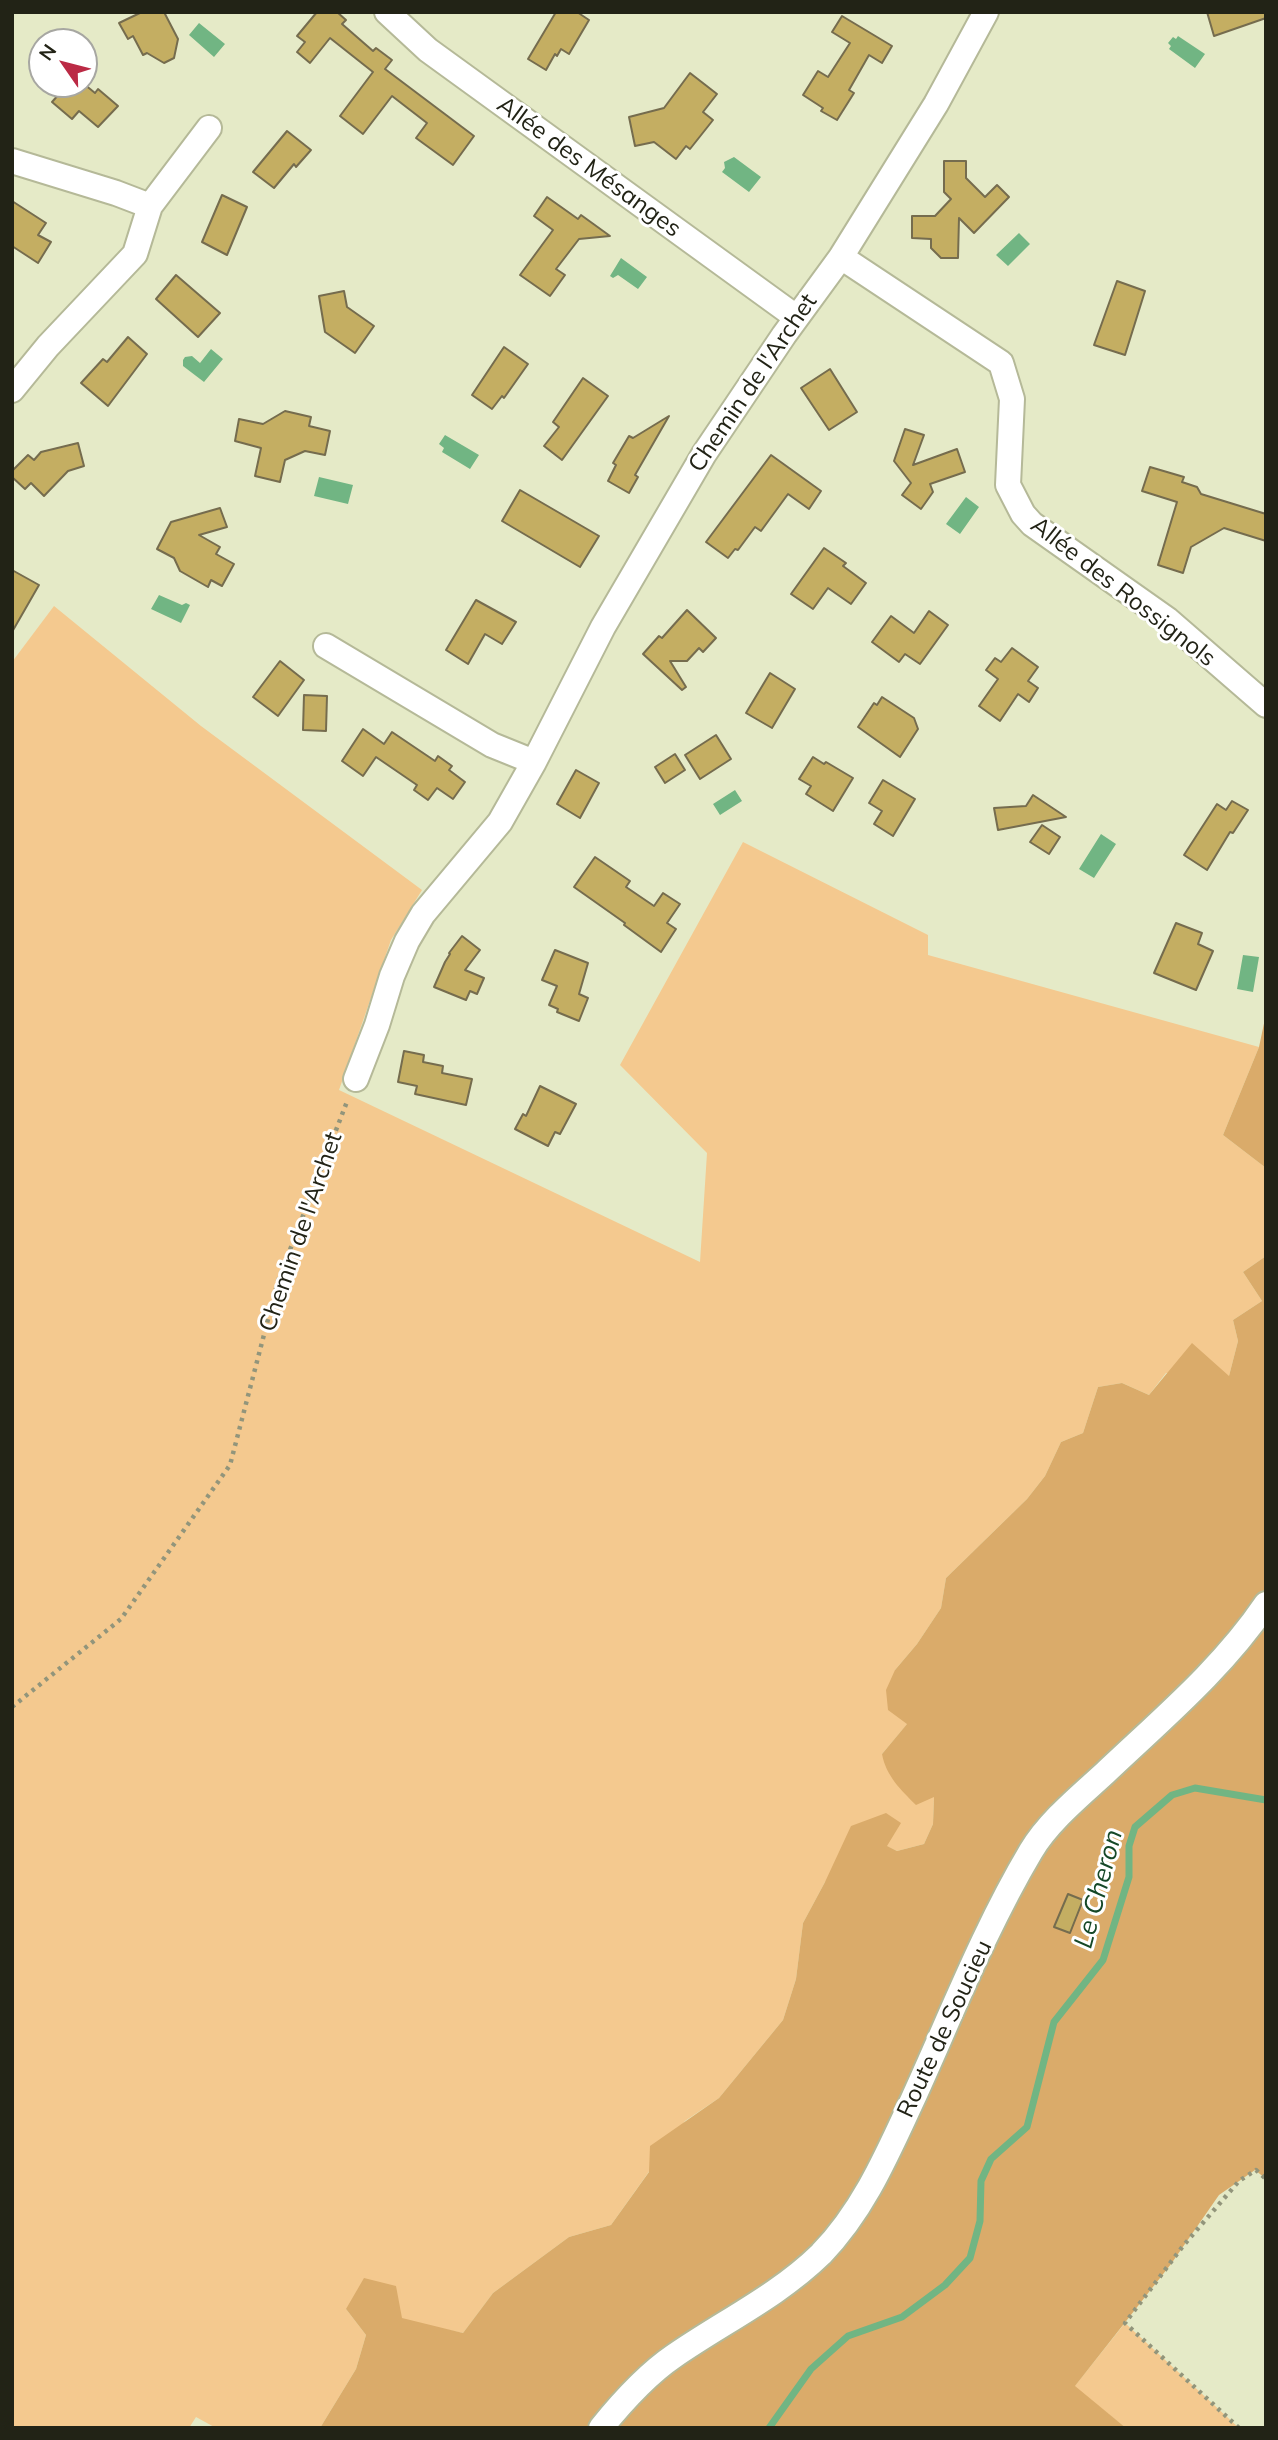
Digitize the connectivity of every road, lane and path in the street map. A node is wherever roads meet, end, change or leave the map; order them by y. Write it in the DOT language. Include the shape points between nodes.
graph roads {
  1 [pos="387,12"];
  2 [pos="986,12"];
  3 [pos="209,128"];
  4 [pos="12,160"];
  5 [pos="150,206"];
  6 [pos="841,257"];
  7 [pos="796,317"];
  8 [pos="12,390"];
  9 [pos="326,646"];
  10 [pos="1266,705"];
  11 [pos="534,762"];
  12 [pos="356,1079"];
  13 [pos="1266,1604"];
  14 [pos="12,1707"];
  15 [pos="1266,2179"];
  16 [pos="601,2428"];
  17 [pos="1239,2428"];
  1 -- 7 [label="street, Allée des Mésanges" via="428,50"];
  2 -- 6 [label="street, Chemin de l'Archet" via="936,104"];
  3 -- 5 [label="street"];
  4 -- 5 [label="street"];
  5 -- 8 [label="street" via="135,254"];
  6 -- 7 [label="street, Chemin de l'Archet"];
  6 -- 10 [label="street, Allée des Rossignols" via="1001,363 1013,398 1008,485 1032,524 1168,620"];
  7 -- 11 [label="street, Chemin de l'Archet" via="704,454 603,627"];
  9 -- 11 [label="street" via="492,745"];
  11 -- 12 [label="street, Chemin de l'Archet" via="500,822 423,914 407,941"];
  12 -- 14 [label="path, Chemin de l'Archet" via="278,1281 230,1465 121,1619"];
  13 -- 16 [label="street, Route de Soucieu" via="1210,1674 1064,1811 1032,1849 881,2167 851,2217 821,2253 785,2285 672,2357 625,2399"];
  15 -- 17 [label="path" via="1256,2170 1239,2181 1125,2323"];
}
